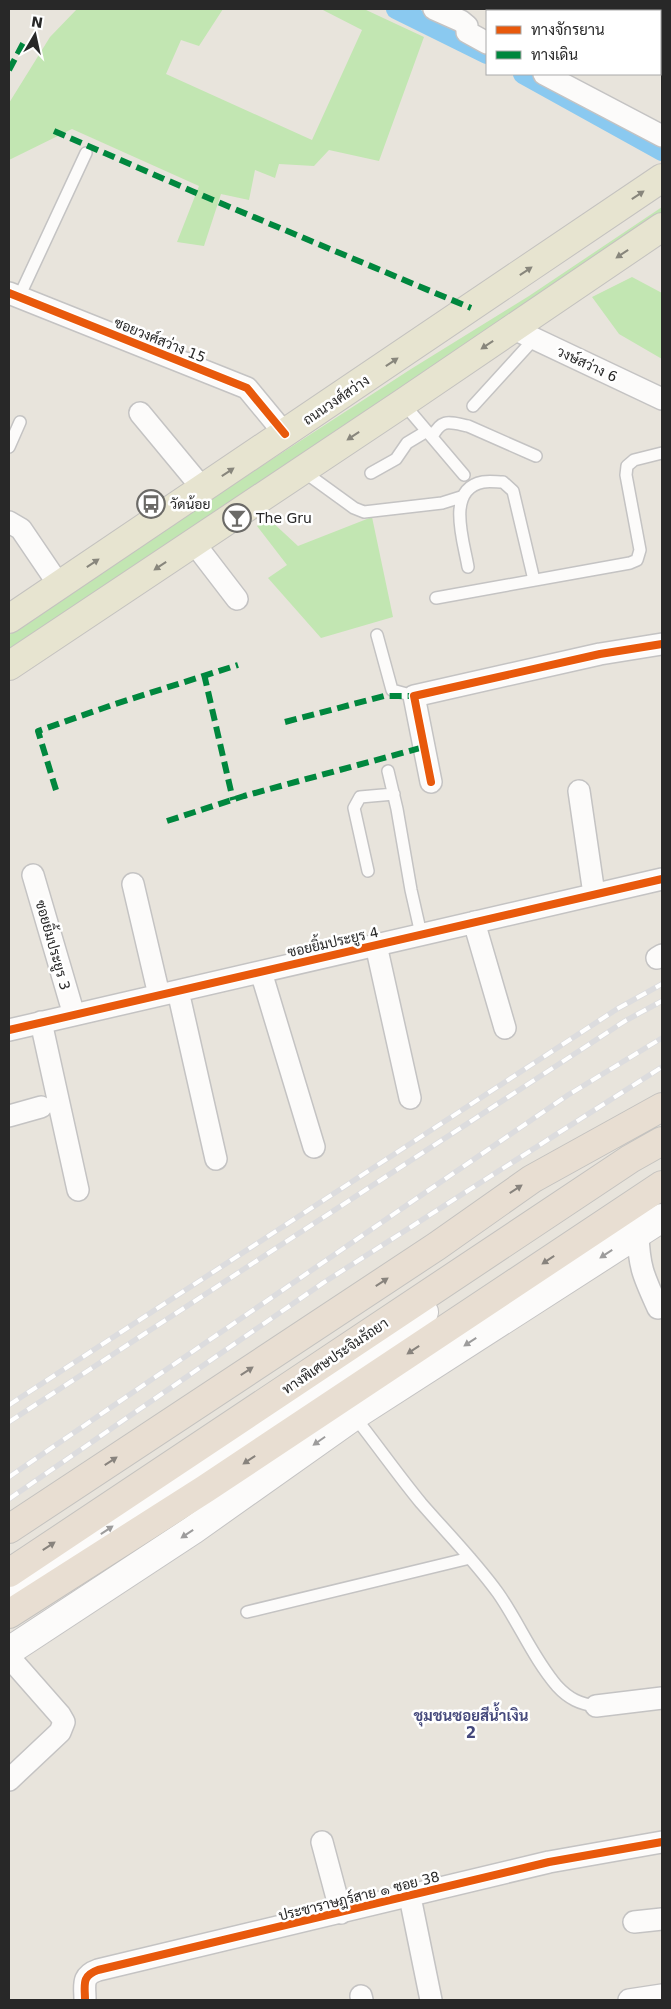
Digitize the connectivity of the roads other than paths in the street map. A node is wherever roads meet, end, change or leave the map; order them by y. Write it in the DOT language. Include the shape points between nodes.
graph roads {
  1 [pos="434,9"];
  2 [pos="486,42"];
  3 [pos="546,75"];
  4 [pos="662,136"];
  5 [pos="86,153"];
  6 [pos="662,178"];
  7 [pos="661,231"];
  8 [pos="14,295"];
  9 [pos="523,333"];
  10 [pos="662,399"];
  11 [pos="403,403"];
  12 [pos="473,406"];
  13 [pos="140,413"];
  14 [pos="20,422"];
  15 [pos="285,434"];
  16 [pos="430,434"];
  17 [pos="9,447"];
  18 [pos="662,453"];
  19 [pos="536,456"];
  20 [pos="302,470"];
  21 [pos="371,473"];
  22 [pos="464,476"];
  23 [pos="203,490"];
  24 [pos="461,497"];
  25 [pos="9,522"];
  26 [pos="194,543"];
  27 [pos="468,567"];
  28 [pos="534,580"];
  29 [pos="59,585"];
  30 [pos="436,598"];
  31 [pos="237,599"];
  32 [pos="9,619"];
  33 [pos="377,635"];
  34 [pos="662,644"];
  35 [pos="9,666"];
  36 [pos="414,696"];
  37 [pos="388,771"];
  38 [pos="431,782"];
  39 [pos="579,791"];
  40 [pos="394,794"];
  41 [pos="368,871"];
  42 [pos="33,875"];
  43 [pos="662,879"];
  44 [pos="133,884"];
  45 [pos="594,894"];
  46 [pos="474,922"];
  47 [pos="421,934"];
  48 [pos="376,945"];
  49 [pos="260,972"];
  50 [pos="168,993"];
  51 [pos="74,1015"];
  52 [pos="41,1022"];
  53 [pos="505,1028"];
  54 [pos="9,1030"];
  55 [pos="410,1098"];
  56 [pos="41,1107"];
  57 [pos="662,1107"];
  58 [pos="9,1116"];
  59 [pos="662,1141"];
  60 [pos="314,1147"];
  61 [pos="662,1148"];
  62 [pos="216,1159"];
  63 [pos="662,1185"];
  64 [pos="78,1190"];
  65 [pos="662,1218"];
  66 [pos="638,1234"];
  67 [pos="658,1308"];
  68 [pos="354,1416"];
  69 [pos="9,1529"];
  70 [pos="470,1558"];
  71 [pos="15,1586"];
  72 [pos="247,1612"];
  73 [pos="9,1614"];
  74 [pos="9,1652"];
  75 [pos="9,1656"];
  76 [pos="662,1698"];
  77 [pos="596,1706"];
  78 [pos="9,1780"];
  79 [pos="322,1842"];
  80 [pos="662,1842"];
  81 [pos="410,1896"];
  82 [pos="341,1913"];
  83 [pos="662,1919"];
  84 [pos="634,1922"];
  85 [pos="662,1995"];
  86 [pos="85,2000"];
  87 [pos="430,2000"];
  88 [pos="629,2000"];
  1 -- 2 [label="street" via="461,21 467,26 467,32"];
  3 -- 4 [label="street"];
  5 -- 8 [label="lane"];
  15 -- 6 [label="main road, ถนนวงศ์สว่าง, one-way"];
  7 -- 9 [label="main road, one-way"];
  8 -- 15 [label="street, ซอยวงศ์สว่าง 15" via="247,388"];
  9 -- 10 [label="street, วงษ์สว่าง 6"];
  9 -- 11 [label="main road, one-way"];
  9 -- 12 [label="lane"];
  11 -- 16 [label="lane"];
  11 -- 20 [label="main road, one-way"];
  13 -- 23 [label="street"];
  14 -- 17 [label="lane"];
  23 -- 15 [label="main road, ถนนวงศ์สว่าง, one-way"];
  16 -- 19 [label="lane" via="446,423 459,424"];
  16 -- 21 [label="lane" via="408,443 396,459"];
  16 -- 22 [label="lane"];
  18 -- 28 [label="lane" via="634,460 627,466 640,550 637,560"];
  20 -- 24 [label="lane" via="364,512"];
  20 -- 26 [label="main road"];
  29 -- 23 [label="main road, ถนนวงศ์สว่าง, one-way"];
  24 -- 27 [label="lane" via="458,508"];
  24 -- 28 [label="lane" via="482,482 503,482 512,491"];
  25 -- 29 [label="street" via="21,529"];
  26 -- 31 [label="street"];
  26 -- 35 [label="main road, one-way"];
  28 -- 30 [label="lane"];
  29 -- 32 [label="main road, ถนนวงศ์สว่าง"];
  33 -- 36 [label="lane" via="392,690"];
  34 -- 36 [label="street" via="600,654"];
  36 -- 38 [label="street"];
  37 -- 40 [label="lane"];
  39 -- 45 [label="street"];
  40 -- 41 [label="lane" via="360,797 354,808"];
  40 -- 47 [label="lane"];
  42 -- 51 [label="street, ซอยยิ้มประยูร 3"];
  43 -- 45 [label="street, ซอยยิ้มประยูร 4"];
  44 -- 50 [label="street"];
  45 -- 46 [label="street, ซอยยิ้มประยูร 4"];
  46 -- 47 [label="street, ซอยยิ้มประยูร 4"];
  46 -- 53 [label="street"];
  47 -- 48 [label="street, ซอยยิ้มประยูร 4"];
  48 -- 49 [label="street, ซอยยิ้มประยูร 4"];
  48 -- 55 [label="street"];
  49 -- 50 [label="street, ซอยยิ้มประยูร 4"];
  49 -- 60 [label="street"];
  50 -- 51 [label="street, ซอยยิ้มประยูร 4"];
  50 -- 62 [label="street"];
  51 -- 52 [label="street, ซอยยิ้มประยูร 4"];
  52 -- 54 [label="street, ซอยยิ้มประยูร 4"];
  52 -- 64 [label="street"];
  56 -- 58 [label="street"];
  69 -- 57 [label="highway, one-way" via="437,1246 517,1189"];
  71 -- 59 [label="highway, ทางพิเศษประจิมรัถยา, one-way" via="622,1164"];
  71 -- 61 [label="main road, one-way"];
  63 -- 73 [label="highway, one-way" via="214,1483"];
  65 -- 66 [label="main road"];
  66 -- 67 [label="street" via="639,1261"];
  66 -- 68 [label="main road, one-way"];
  68 -- 70 [label="lane" via="420,1502"];
  68 -- 74 [label="main road, one-way" via="193,1530"];
  70 -- 72 [label="lane"];
  70 -- 77 [label="lane" via="498,1594 533,1655 557,1686 570,1698"];
  75 -- 78 [label="street" via="64,1722 60,1732"];
  76 -- 77 [label="street"];
  79 -- 82 [label="street"];
  80 -- 81 [label="street, ประชาราษฎร์สาย ๑ ซอย 38" via="549,1862"];
  81 -- 82 [label="street, ประชาราษฎร์สาย ๑ ซอย 38"];
  81 -- 87 [label="street"];
  82 -- 86 [label="street, ประชาราษฎร์สาย ๑ ซอย 38" via="98,1970 86,1978"];
  83 -- 84 [label="street"];
  85 -- 88 [label="street"];
}
